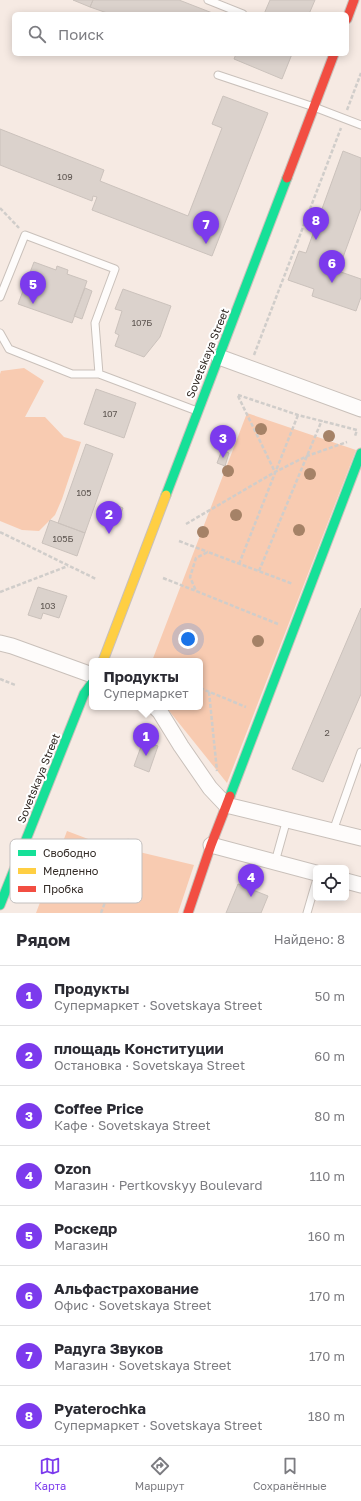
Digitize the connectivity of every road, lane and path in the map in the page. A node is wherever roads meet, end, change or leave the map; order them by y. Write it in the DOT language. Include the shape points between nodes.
graph roads {
  1 [pos="208,0"];
  2 [pos="354,0"];
  3 [pos="237,12"];
  4 [pos="349,14"];
  5 [pos="333,56"];
  6 [pos="361,73"];
  7 [pos="218,76"];
  8 [pos="314,107"];
  9 [pos="344,118"];
  10 [pos="361,125"];
  11 [pos="0,208"];
  12 [pos="25,235"];
  13 [pos="0,297"];
  14 [pos="0,333"];
  15 [pos="219,358"];
  16 [pos="249,368"];
  17 [pos="99,374"];
  18 [pos="361,410"];
  19 [pos="197,411"];
  20 [pos="298,415"];
  21 [pos="322,420"];
  22 [pos="361,453"];
  23 [pos="307,456"];
  24 [pos="275,472"];
  25 [pos="186,524"];
  26 [pos="0,532"];
  27 [pos="179,541"];
  28 [pos="208,552"];
  29 [pos="239,564"];
  30 [pos="69,565"];
  31 [pos="259,571"];
  32 [pos="164,578"];
  33 [pos="96,579"];
  34 [pos="308,590"];
  35 [pos="196,591"];
  36 [pos="0,592"];
  37 [pos="293,630"];
  38 [pos="0,643"];
  39 [pos="104,658"];
  40 [pos="89,674"];
  41 [pos="0,679"];
  42 [pos="15,685"];
  43 [pos="89,687"];
  44 [pos="203,689"];
  45 [pos="209,692"];
  46 [pos="158,710"];
  47 [pos="261,713"];
  48 [pos="361,752"];
  49 [pos="359,761"];
  50 [pos="217,774"];
  51 [pos="210,788"];
  52 [pos="229,798"];
  53 [pos="287,819"];
  54 [pos="220,822"];
  55 [pos="333,831"];
  56 [pos="361,838"];
  57 [pos="26,839"];
  58 [pos="211,845"];
  59 [pos="274,862"];
  60 [pos="313,872"];
  61 [pos="10,880"];
  62 [pos="349,882"];
  63 [pos="361,885"];
  64 [pos="313,894"];
  65 [pos="105,903"];
  66 [pos="0,905"];
  67 [pos="101,913"];
  68 [pos="188,913"];
  69 [pos="308,913"];
  1 -- 3 [label="lane"];
  2 -- 4 [label="main road"];
  5 -- 8 [label="main road, Sovetskaya Street"];
  6 -- 9 [label="path"];
  7 -- 8 [label="lane"];
  8 -- 9 [label="lane"];
  8 -- 15 [label="main road, Sovetskaya Street"];
  9 -- 10 [label="lane"];
  9 -- 16 [label="path"];
  11 -- 12 [label="path"];
  12 -- 13 [label="lane"];
  12 -- 17 [label="lane" via="115,269 95,323"];
  14 -- 17 [label="lane" via="9,349 72,374"];
  15 -- 16 [label="street"];
  15 -- 19 [label="main road, Sovetskaya Street"];
  16 -- 18 [label="street"];
  17 -- 19 [label="lane"];
  19 -- 39 [label="main road, Sovetskaya Street"];
  20 -- 21 [label="path"];
  20 -- 24 [label="path"];
  20 -- 24 [label="path" via="238,395"];
  21 -- 23 [label="path"];
  21 -- 23 [label="path" via="357,430 353,439"];
  22 -- 34 [label="main road"];
  23 -- 24 [label="path"];
  23 -- 31 [label="path"];
  24 -- 25 [label="path"];
  24 -- 29 [label="path"];
  26 -- 30 [label="path"];
  27 -- 28 [label="path"];
  28 -- 29 [label="path"];
  28 -- 35 [label="path" via="196,558 190,577"];
  29 -- 31 [label="path"];
  30 -- 33 [label="path"];
  30 -- 36 [label="path"];
  31 -- 34 [label="path"];
  32 -- 35 [label="path"];
  34 -- 37 [label="main road"];
  35 -- 37 [label="path"];
  37 -- 47 [label="main road"];
  38 -- 40 [label="street"];
  41 -- 42 [label="path"];
  43 -- 57 [label="main road, Sovetskaya Street"];
  44 -- 45 [label="path"];
  45 -- 47 [label="path"];
  45 -- 50 [label="path"];
  46 -- 51 [label="street"];
  47 -- 52 [label="main road"];
  48 -- 49 [label="lane"];
  49 -- 55 [label="lane"];
  51 -- 52 [label="street"];
  51 -- 54 [label="street"];
  52 -- 53 [label="street"];
  52 -- 54 [label="main road"];
  53 -- 55 [label="street"];
  53 -- 59 [label="lane"];
  54 -- 58 [label="main road"];
  55 -- 56 [label="street"];
  58 -- 59 [label="street"];
  58 -- 68 [label="main road"];
  59 -- 60 [label="street"];
  61 -- 66 [label="main road, Sovetskaya Street"];
  62 -- 63 [label="street"];
  64 -- 69 [label="lane"];
  65 -- 67 [label="path"];
}
